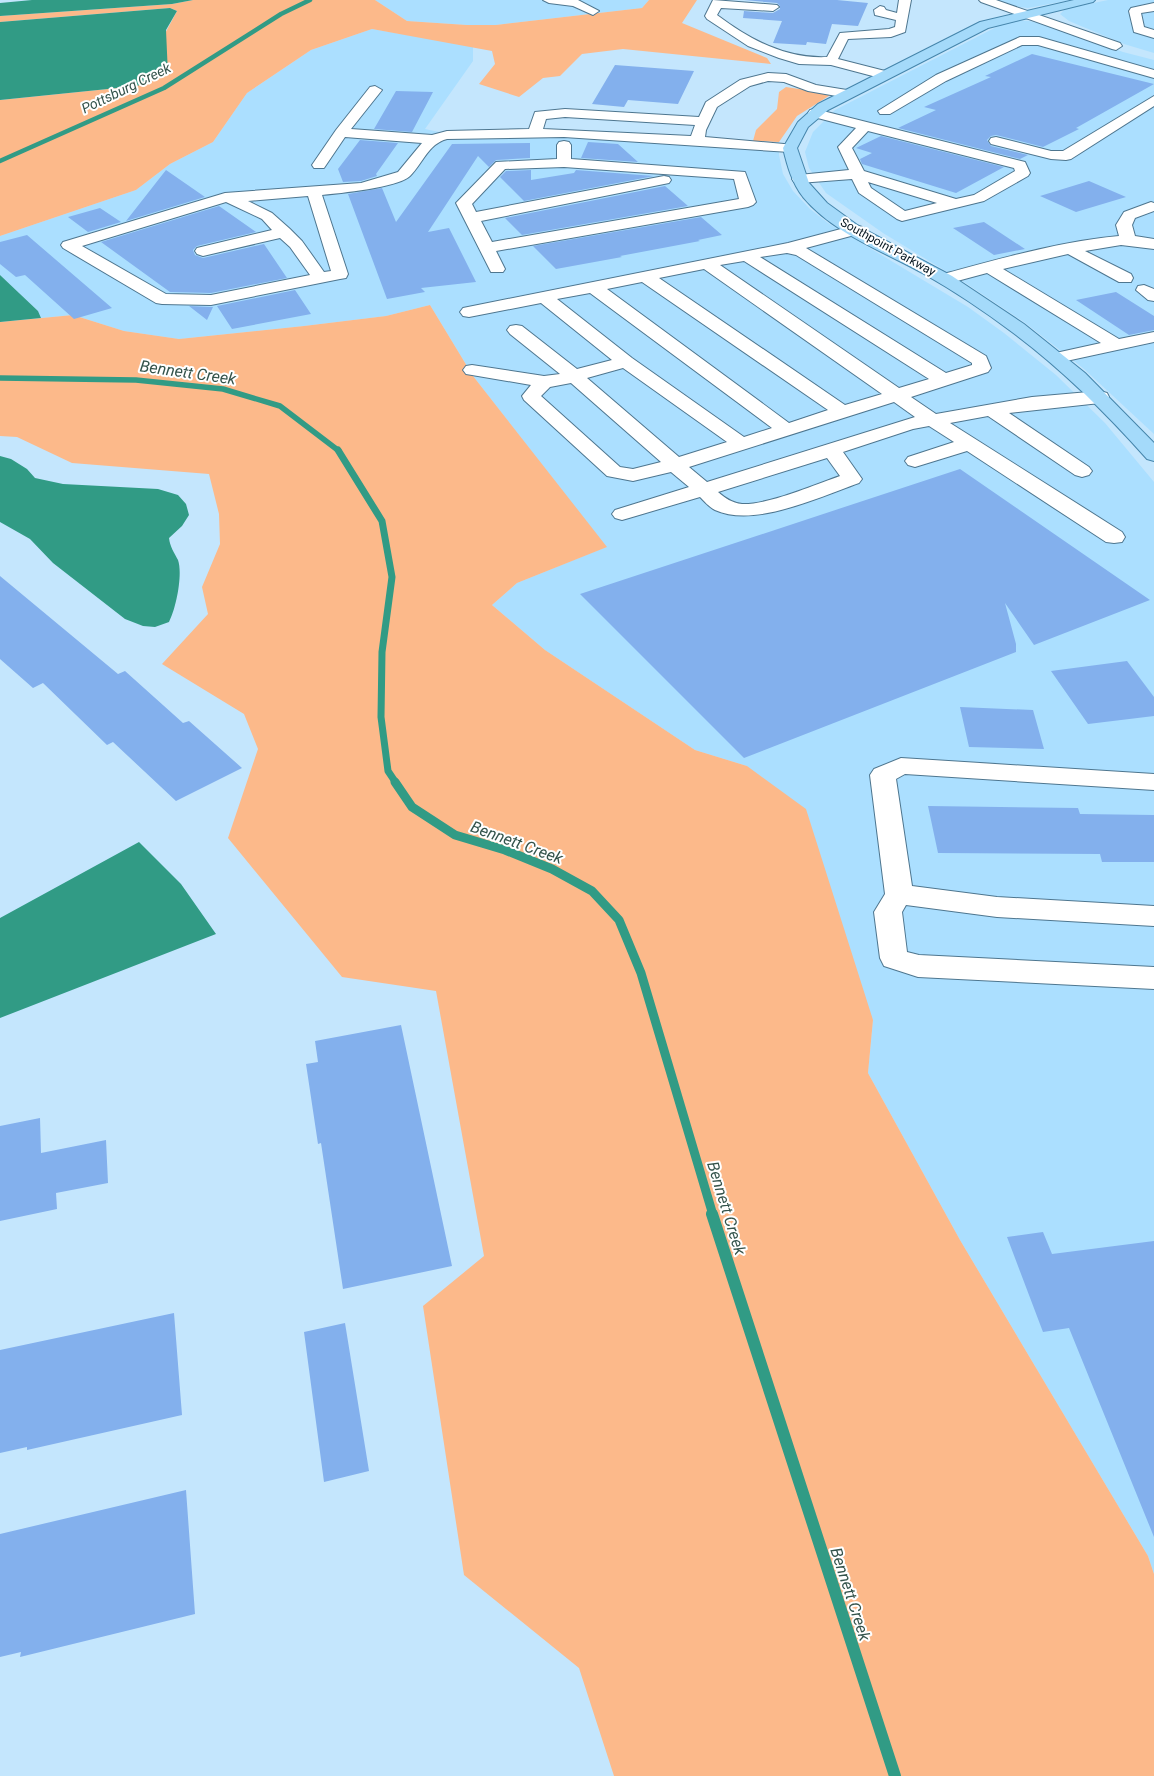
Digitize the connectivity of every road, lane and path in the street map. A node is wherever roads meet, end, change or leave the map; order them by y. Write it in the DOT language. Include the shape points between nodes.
graph roads {
  1 [pos="549,0"];
  2 [pos="985,0"];
  3 [pos="1089,0"];
  4 [pos="905,1"];
  5 [pos="718,2"];
  6 [pos="773,7"];
  7 [pos="1154,7"];
  8 [pos="593,10"];
  9 [pos="1026,14"];
  10 [pos="902,16"];
  11 [pos="1154,34"];
  12 [pos="935,48"];
  13 [pos="1131,50"];
  14 [pos="980,60"];
  15 [pos="831,61"];
  16 [pos="1154,74"];
  17 [pos="884,75"];
  18 [pos="376,90"];
  19 [pos="848,99"];
  20 [pos="1154,100"];
  21 [pos="815,113"];
  22 [pos="903,116"];
  23 [pos="704,121"];
  24 [pos="865,126"];
  25 [pos="341,133"];
  26 [pos="564,133"];
  27 [pos="535,134"];
  28 [pos="986,138"];
  29 [pos="432,139"];
  30 [pos="698,141"];
  31 [pos="790,148"];
  32 [pos="564,163"];
  33 [pos="320,165"];
  34 [pos="858,174"];
  35 [pos="666,175"];
  36 [pos="799,178"];
  37 [pos="693,186"];
  38 [pos="314,192"];
  39 [pos="709,194"];
  40 [pos="229,198"];
  41 [pos="956,204"];
  42 [pos="721,206"];
  43 [pos="1151,207"];
  44 [pos="472,218"];
  45 [pos="856,230"];
  46 [pos="284,232"];
  47 [pos="1128,241"];
  48 [pos="1154,244"];
  49 [pos="487,248"];
  50 [pos="788,248"];
  51 [pos="1070,249"];
  52 [pos="203,251"];
  53 [pos="746,255"];
  54 [pos="706,263"];
  55 [pos="988,267"];
  56 [pos="498,269"];
  57 [pos="645,276"];
  58 [pos="320,278"];
  59 [pos="1125,278"];
  60 [pos="946,280"];
  61 [pos="593,287"];
  62 [pos="544,297"];
  63 [pos="469,312"];
  64 [pos="516,330"];
  65 [pos="1154,337"];
  66 [pos="1118,346"];
  67 [pos="1057,358"];
  68 [pos="626,362"];
  69 [pos="472,370"];
  70 [pos="574,376"];
  71 [pos="944,380"];
  72 [pos="544,382"];
  73 [pos="896,395"];
  74 [pos="1100,397"];
  75 [pos="992,410"];
  76 [pos="843,412"];
  77 [pos="932,420"];
  78 [pos="787,430"];
  79 [pos="742,444"];
  80 [pos="969,444"];
  81 [pos="832,450"];
  82 [pos="1154,455"];
  83 [pos="915,461"];
  84 [pos="675,465"];
  85 [pos="1082,472"];
  86 [pos="703,490"];
  87 [pos="622,514"];
  88 [pos="1114,537"];
  89 [pos="1154,782"];
  90 [pos="899,894"];
  91 [pos="1154,916"];
  92 [pos="1154,978"];
  1 -- 8 [label="street" via="576,3"];
  2 -- 9 [label="street"];
  3 -- 9 [label="main road"];
  4 -- 10 [label="street"];
  4 -- 10 [label="street" via="885,3 879,12"];
  5 -- 6 [label="street"];
  5 -- 15 [label="street" via="711,16 755,45 786,56"];
  7 -- 11 [label="street" via="1135,11 1138,29"];
  9 -- 12 [label="main road" via="984,25"];
  9 -- 13 [label="street"];
  10 -- 15 [label="street" via="900,29 891,33 844,36"];
  12 -- 14 [label="street"];
  12 -- 17 [label="main road"];
  14 -- 16 [label="street" via="1020,41 1038,41"];
  14 -- 22 [label="street" via="880,110"];
  15 -- 17 [label="street"];
  17 -- 19 [label="main road"];
  18 -- 25 [label="street"];
  19 -- 21 [label="main road"];
  19 -- 23 [label="street" via="786,78 768,77 744,83 711,105"];
  20 -- 28 [label="street" via="1066,156"];
  21 -- 24 [label="street"];
  21 -- 31 [label="main road" via="797,130"];
  23 -- 27 [label="street" via="565,113 540,115"];
  23 -- 30 [label="street"];
  24 -- 34 [label="street" via="845,147"];
  24 -- 41 [label="street" via="1020,165 1023,173 979,198"];
  25 -- 29 [label="street"];
  25 -- 33 [label="street"];
  26 -- 27 [label="street"];
  26 -- 30 [label="street"];
  26 -- 32 [label="street"];
  27 -- 29 [label="street" via="448,135"];
  29 -- 38 [label="street" via="403,175 362,187"];
  30 -- 31 [label="street"];
  31 -- 36 [label="main road, Southpoint Parkway"];
  32 -- 35 [label="street"];
  32 -- 44 [label="street" via="501,165 464,203"];
  34 -- 36 [label="street"];
  34 -- 41 [label="street"];
  34 -- 41 [label="street" via="864,190 902,216"];
  35 -- 37 [label="street"];
  35 -- 42 [label="street" via="740,175 748,202"];
  35 -- 44 [label="street"];
  36 -- 45 [label="main road, Southpoint Parkway" via="820,205"];
  38 -- 40 [label="street"];
  38 -- 58 [label="street" via="340,274"];
  39 -- 42 [label="street"];
  40 -- 46 [label="street" via="267,216"];
  40 -- 58 [label="street" via="69,245 162,299 211,300"];
  42 -- 49 [label="street"];
  43 -- 47 [label="street" via="1129,215 1124,225"];
  44 -- 49 [label="street"];
  45 -- 50 [label="street"];
  45 -- 60 [label="main road, Southpoint Parkway"];
  46 -- 52 [label="street"];
  46 -- 58 [label="street"];
  47 -- 48 [label="street"];
  47 -- 51 [label="street"];
  49 -- 56 [label="street"];
  50 -- 53 [label="street"];
  50 -- 71 [label="street" via="802,252 980,360 982,368"];
  51 -- 55 [label="street"];
  51 -- 59 [label="street"];
  53 -- 54 [label="street"];
  53 -- 71 [label="street"];
  54 -- 57 [label="street"];
  54 -- 73 [label="street"];
  55 -- 60 [label="street"];
  55 -- 66 [label="street"];
  57 -- 61 [label="street"];
  57 -- 76 [label="street"];
  60 -- 67 [label="main road, Southpoint Parkway"];
  61 -- 62 [label="street"];
  61 -- 78 [label="street"];
  62 -- 63 [label="street"];
  62 -- 68 [label="street"];
  64 -- 70 [label="street"];
  65 -- 66 [label="street"];
  66 -- 67 [label="street"];
  67 -- 74 [label="main road, Southpoint Parkway"];
  68 -- 70 [label="street"];
  68 -- 79 [label="street"];
  69 -- 72 [label="street"];
  70 -- 72 [label="street"];
  70 -- 84 [label="street"];
  71 -- 73 [label="street"];
  72 -- 84 [label="street" via="531,396 614,472 633,475"];
  73 -- 76 [label="street"];
  73 -- 77 [label="street"];
  74 -- 75 [label="street"];
  74 -- 82 [label="main road, Southpoint Parkway"];
  75 -- 77 [label="street"];
  75 -- 85 [label="street"];
  76 -- 78 [label="street"];
  77 -- 80 [label="street"];
  77 -- 81 [label="street" via="909,424"];
  78 -- 79 [label="street"];
  79 -- 84 [label="street"];
  80 -- 83 [label="street"];
  80 -- 88 [label="street"];
  81 -- 86 [label="street"];
  81 -- 86 [label="street" via="852,479 761,509 741,510 721,505"];
  84 -- 86 [label="street"];
  86 -- 87 [label="street"];
  89 -- 90 [label="street" via="902,766 883,775"];
  90 -- 91 [label="street" via="997,907"];
  90 -- 92 [label="street" via="888,912 894,958 918,966"];
}
